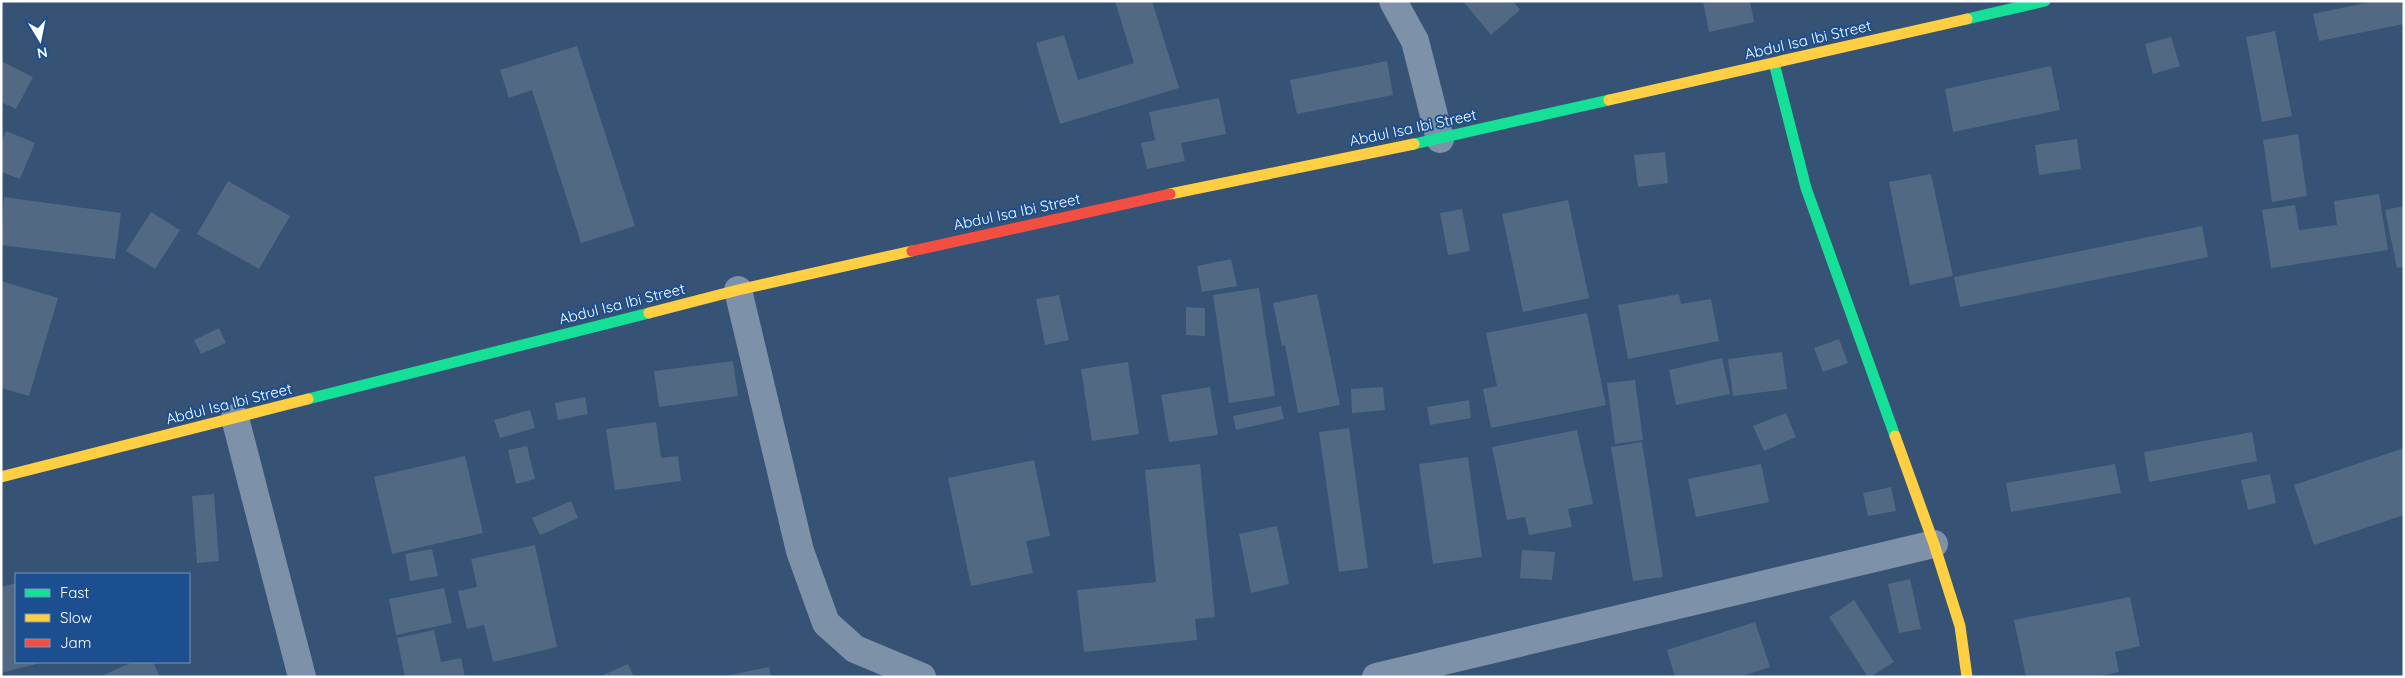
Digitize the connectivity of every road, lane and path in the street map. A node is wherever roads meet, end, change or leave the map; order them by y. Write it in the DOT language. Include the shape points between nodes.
graph roads {
  1 [pos="1393,1"];
  2 [pos="2045,1"];
  3 [pos="1774,63"];
  4 [pos="1440,139"];
  5 [pos="738,290"];
  6 [pos="235,418"];
  7 [pos="1,477"];
  8 [pos="1934,544"];
  9 [pos="302,677"];
  10 [pos="922,677"];
  11 [pos="1376,677"];
  12 [pos="1967,677"];
  1 -- 4 [label="street" via="1415,41"];
  2 -- 3 [label="street, Abdul Isa Ibi Street"];
  3 -- 4 [label="street, Abdul Isa Ibi Street"];
  3 -- 8 [label="street" via="1806,188"];
  4 -- 5 [label="street, Abdul Isa Ibi Street" via="1230,180"];
  5 -- 6 [label="street, Abdul Isa Ibi Street"];
  5 -- 10 [label="street" via="800,551 826,623 855,649"];
  6 -- 7 [label="street, Abdul Isa Ibi Street"];
  6 -- 9 [label="street"];
  8 -- 11 [label="street"];
  8 -- 12 [label="street" via="1960,626"];
}
